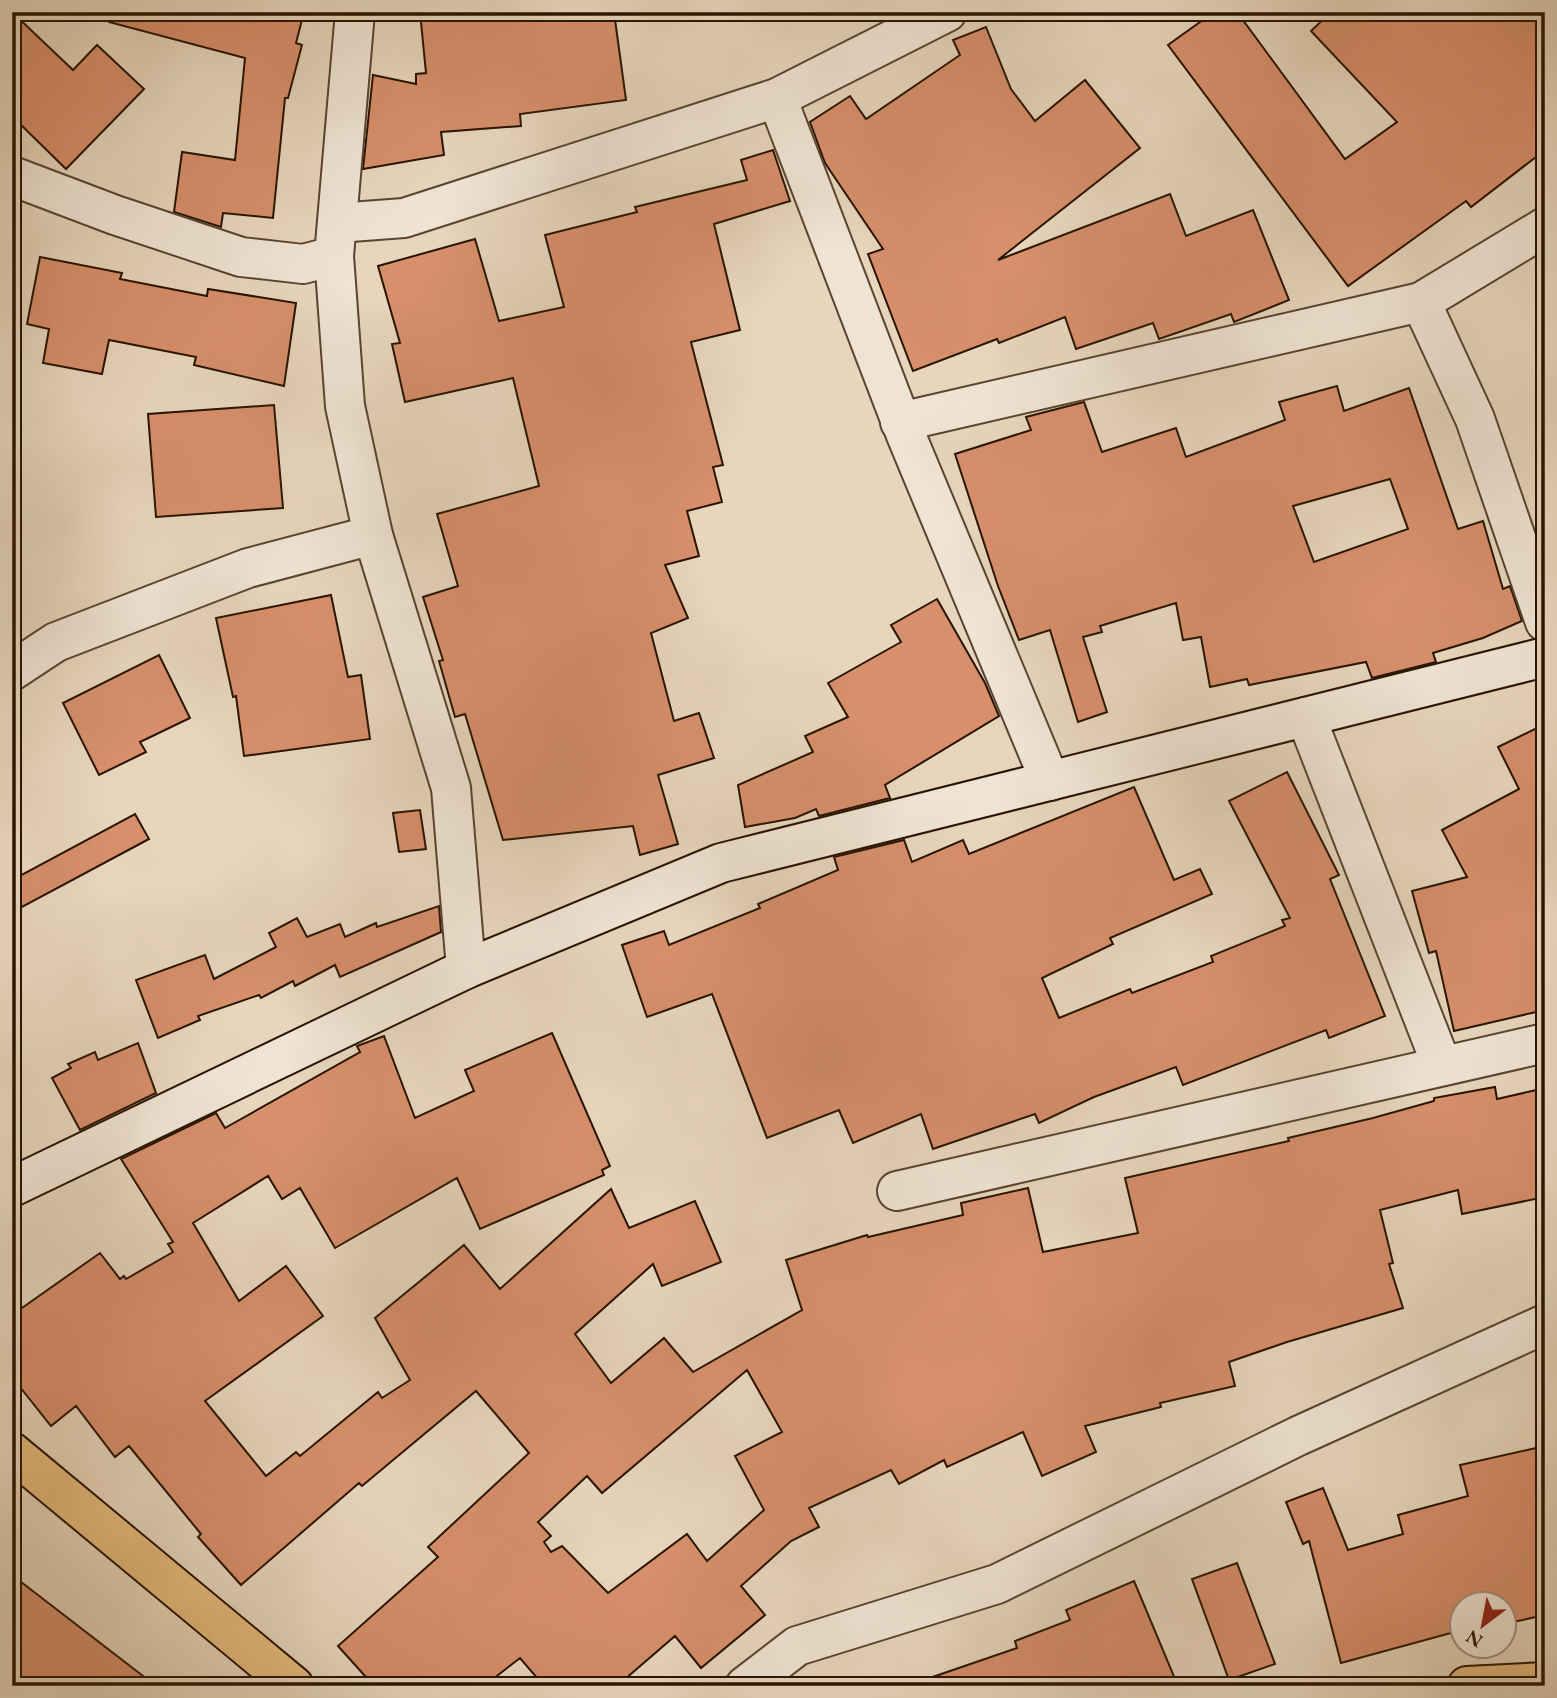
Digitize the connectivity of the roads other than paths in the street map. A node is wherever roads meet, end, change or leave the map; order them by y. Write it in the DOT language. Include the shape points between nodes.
graph roads {
  1 [pos="355,12"];
  2 [pos="947,12"];
  3 [pos="777,99"];
  4 [pos="12,176"];
  5 [pos="1545,227"];
  6 [pos="335,240"];
  7 [pos="1420,302"];
  8 [pos="900,422"];
  9 [pos="373,535"];
  10 [pos="1545,622"];
  11 [pos="1545,657"];
  12 [pos="12,671"];
  13 [pos="1306,717"];
  14 [pos="1050,781"];
  15 [pos="466,969"];
  16 [pos="1545,1044"];
  17 [pos="1443,1066"];
  18 [pos="12,1187"];
  19 [pos="897,1191"];
  20 [pos="1545,1324"];
  21 [pos="12,1452"];
  22 [pos="1545,1682"];
  23 [pos="294,1686"];
  24 [pos="745,1686"];
  25 [pos="1467,1686"];
  1 -- 6 [label="street"];
  2 -- 3 [label="street"];
  3 -- 6 [label="street"];
  3 -- 8 [label="street"];
  4 -- 6 [label="street" via="242,257 303,264"];
  5 -- 7 [label="street"];
  6 -- 9 [label="street" via="345,406"];
  7 -- 8 [label="street"];
  7 -- 10 [label="street" via="1475,419"];
  8 -- 14 [label="street"];
  9 -- 12 [label="street" via="235,573 56,642"];
  9 -- 15 [label="street" via="451,788"];
  11 -- 13 [label="street"];
  13 -- 14 [label="street"];
  13 -- 17 [label="street"];
  14 -- 15 [label="street" via="721,863"];
  15 -- 18 [label="street"];
  16 -- 17 [label="street"];
  17 -- 19 [label="street"];
  20 -- 24 [label="street" via="1298,1436 997,1584 797,1646"];
  21 -- 23 [label="main road"];
  22 -- 25 [label="main road"];
}
